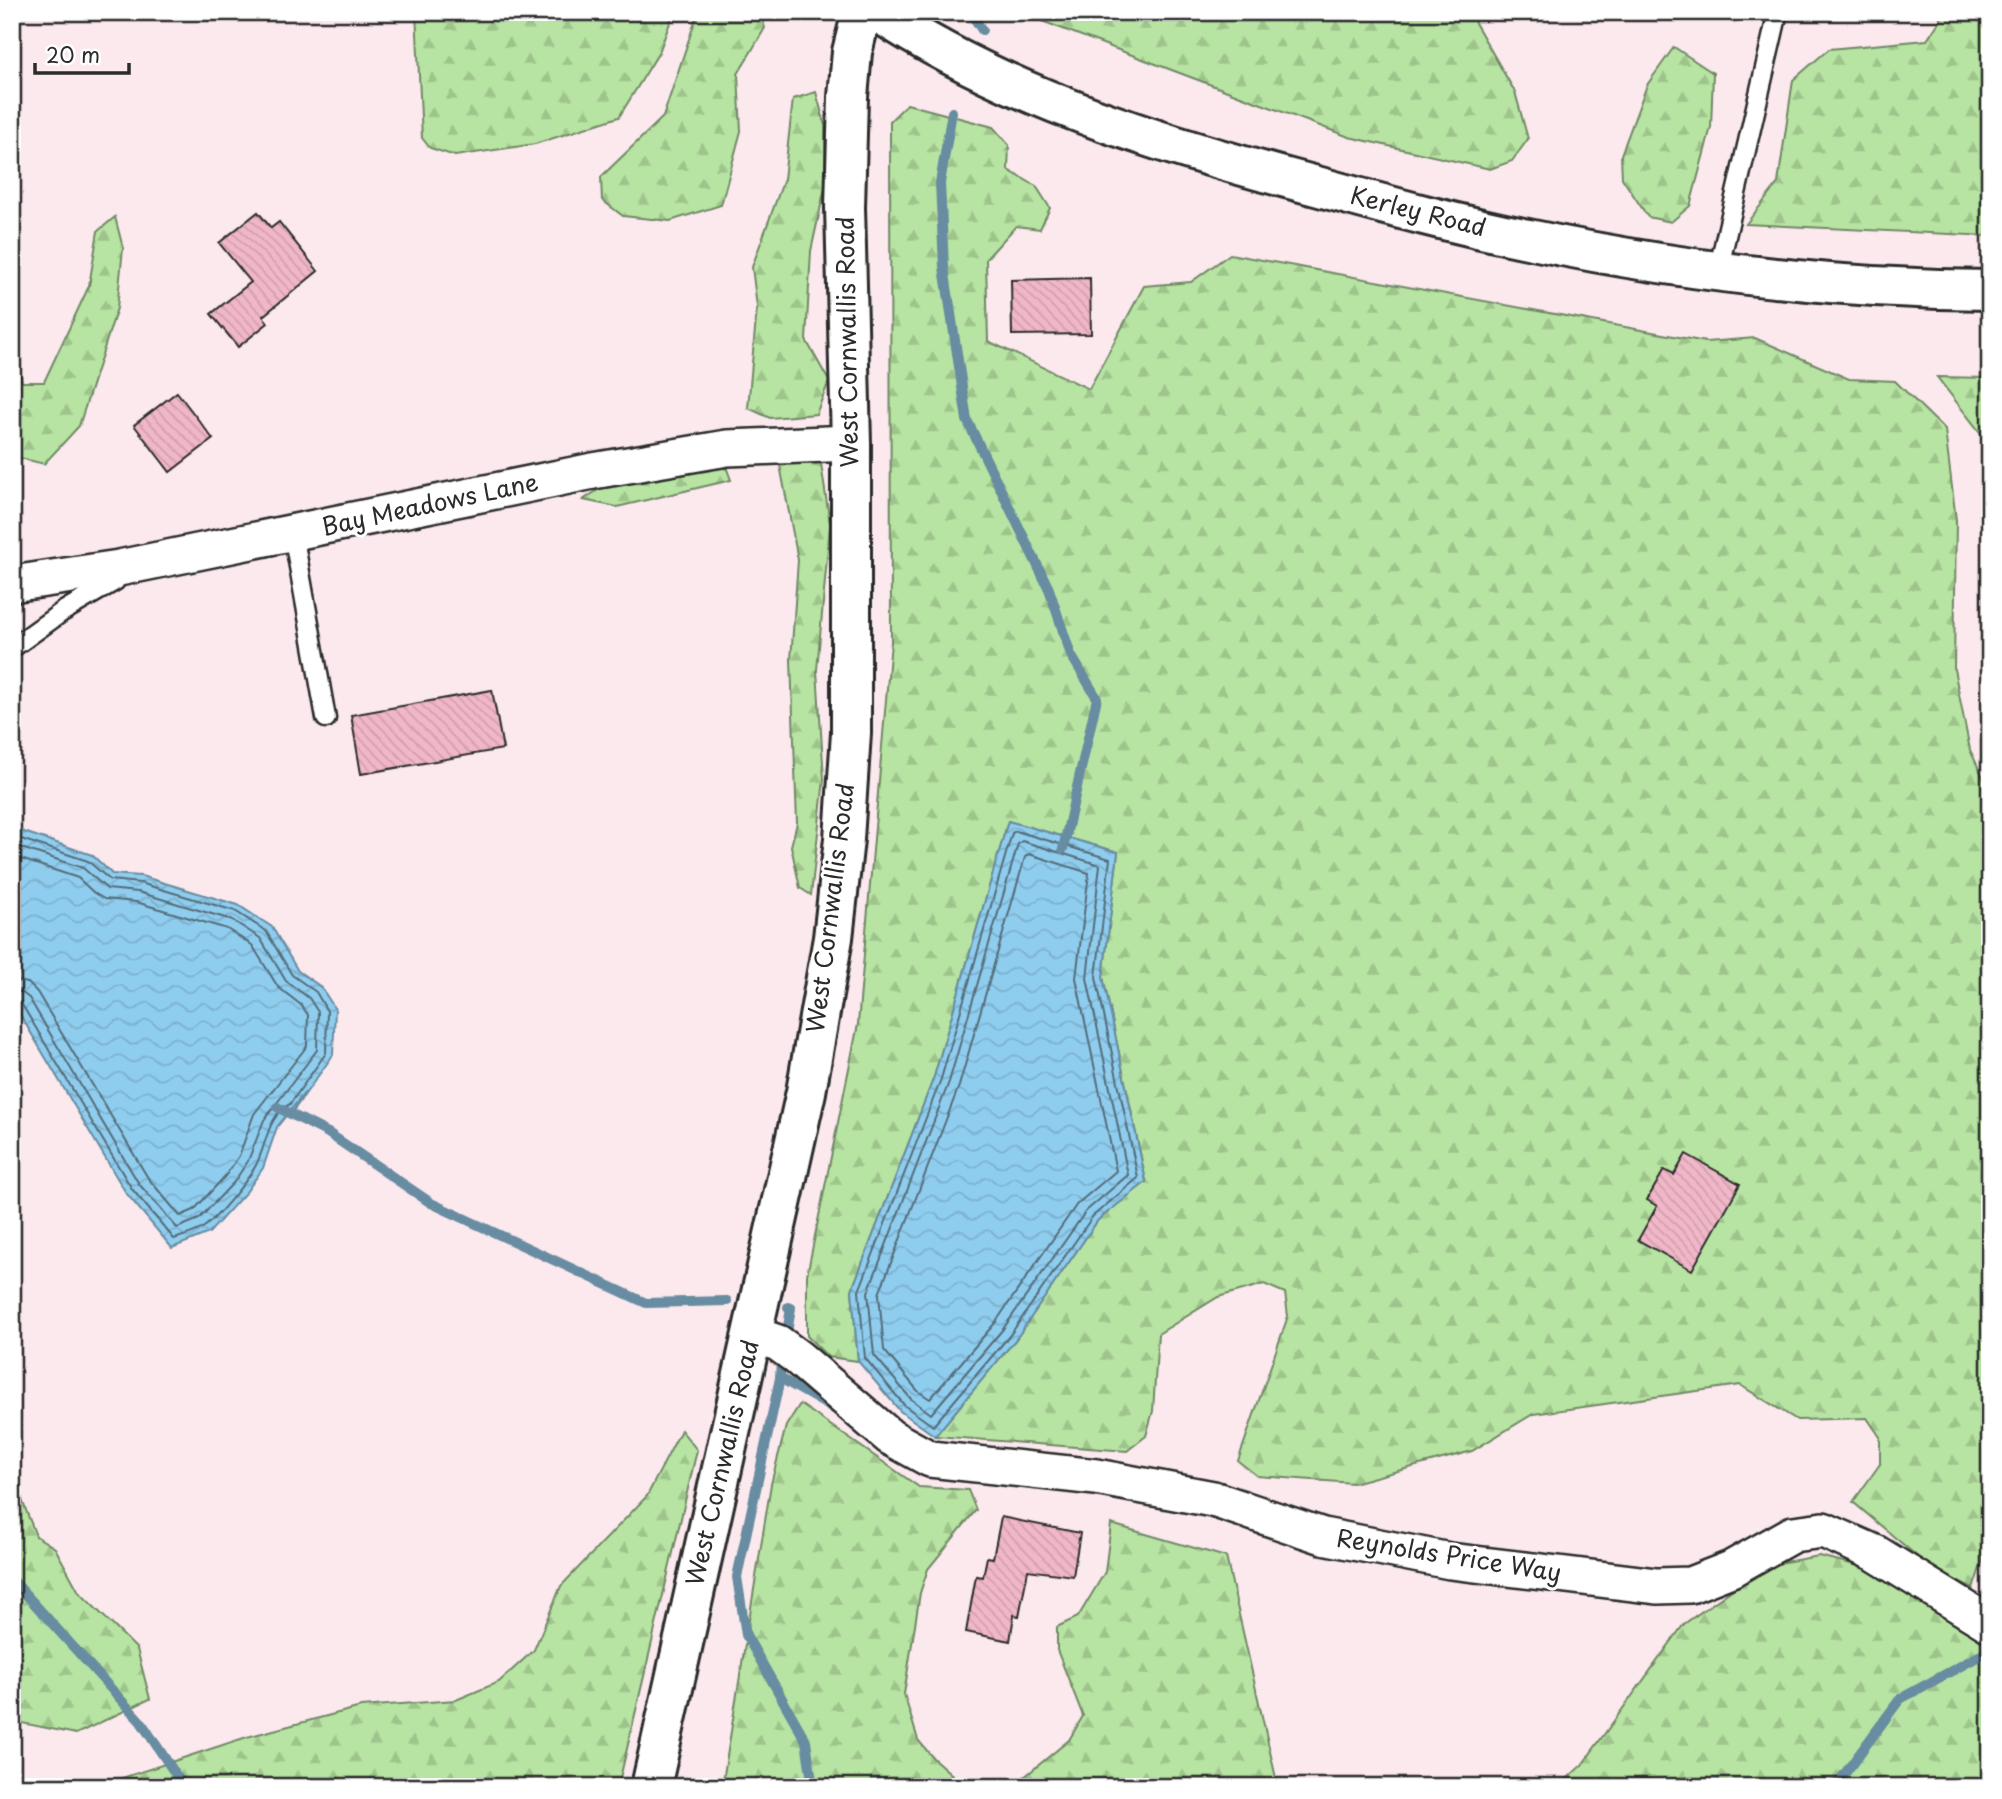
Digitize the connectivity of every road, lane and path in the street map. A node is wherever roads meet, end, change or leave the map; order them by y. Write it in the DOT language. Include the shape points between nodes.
graph roads {
  1 [pos="862,12"];
  2 [pos="878,12"];
  3 [pos="1778,12"];
  4 [pos="1718,271"];
  5 [pos="1990,289"];
  6 [pos="851,443"];
  7 [pos="293,533"];
  8 [pos="118,568"];
  9 [pos="12,584"];
  10 [pos="12,648"];
  11 [pos="327,718"];
  12 [pos="752,1334"];
  13 [pos="1990,1624"];
  14 [pos="650,1787"];
  1 -- 6 [label="street, West Cornwallis Road" via="848,97 845,207"];
  2 -- 4 [label="street, Kerley Road" via="954,59 1015,85 1257,171 1526,239"];
  3 -- 4 [label="lane"];
  4 -- 5 [label="street, Kerley Road" via="1920,289"];
  6 -- 7 [label="street, Bay Meadows Lane" via="727,448"];
  6 -- 12 [label="street, West Cornwallis Road" via="851,733 844,839 833,938 806,1092"];
  7 -- 8 [label="street, Bay Meadows Lane"];
  7 -- 11 [label="lane"];
  8 -- 9 [label="street, Bay Meadows Lane"];
  8 -- 10 [label="lane" via="115,581"];
  12 -- 13 [label="street, Reynolds Price Way" via="778,1343 890,1437 930,1459 1096,1477 1213,1499 1323,1536 1450,1561 1657,1586 1690,1585 1731,1569 1793,1534 1824,1530 1875,1553"];
  12 -- 14 [label="street, West Cornwallis Road"];
}
